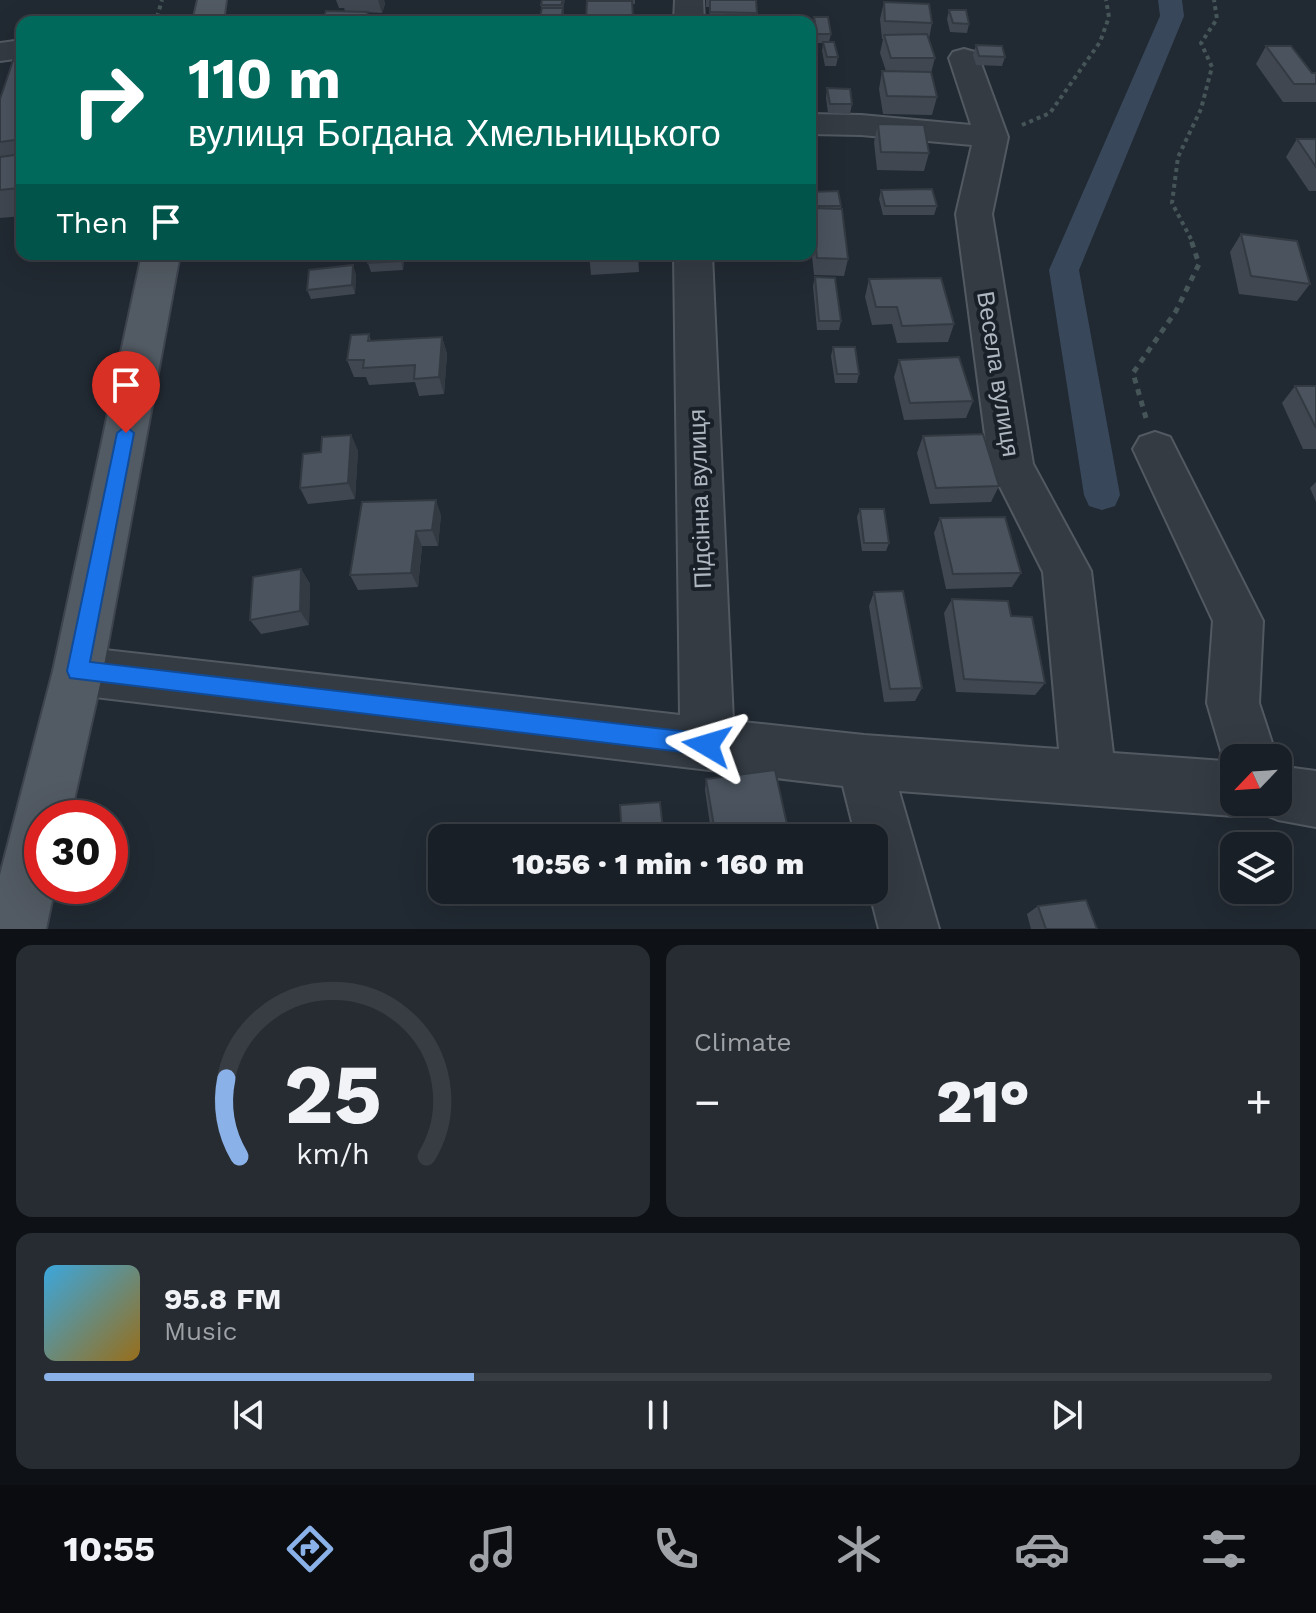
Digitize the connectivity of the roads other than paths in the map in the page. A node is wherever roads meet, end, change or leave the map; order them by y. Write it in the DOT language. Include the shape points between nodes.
graph roads {
  1 [pos="964,58"];
  2 [pos="816,124"];
  3 [pos="991,137"];
  4 [pos="160,260"];
  5 [pos="693,260"];
  6 [pos="1155,449"];
  7 [pos="78,671"];
  8 [pos="1246,744"];
  9 [pos="707,745"];
  10 [pos="864,762"];
  11 [pos="1089,778"];
  12 [pos="1220,788"];
  13 [pos="1292,795"];
  14 [pos="1316,799"];
  15 [pos="47,800"];
  16 [pos="24,895"];
  17 [pos="16,929"];
  18 [pos="909,929"];
  1 -- 3 [label="street"];
  2 -- 3 [label="street"];
  3 -- 11 [label="street, Весела вулиця" via="974,214 1011,465 1067,571"];
  4 -- 7 [label="main road"];
  5 -- 9 [label="street, Підсінна вулиця"];
  6 -- 8 [label="street" via="1238,621 1233,703"];
  7 -- 9 [label="street"];
  7 -- 15 [label="main road"];
  9 -- 10 [label="street"];
  10 -- 11 [label="street"];
  10 -- 18 [label="street"];
  11 -- 12 [label="street"];
  13 -- 14 [label="street"];
  16 -- 17 [label="main road"];
}
